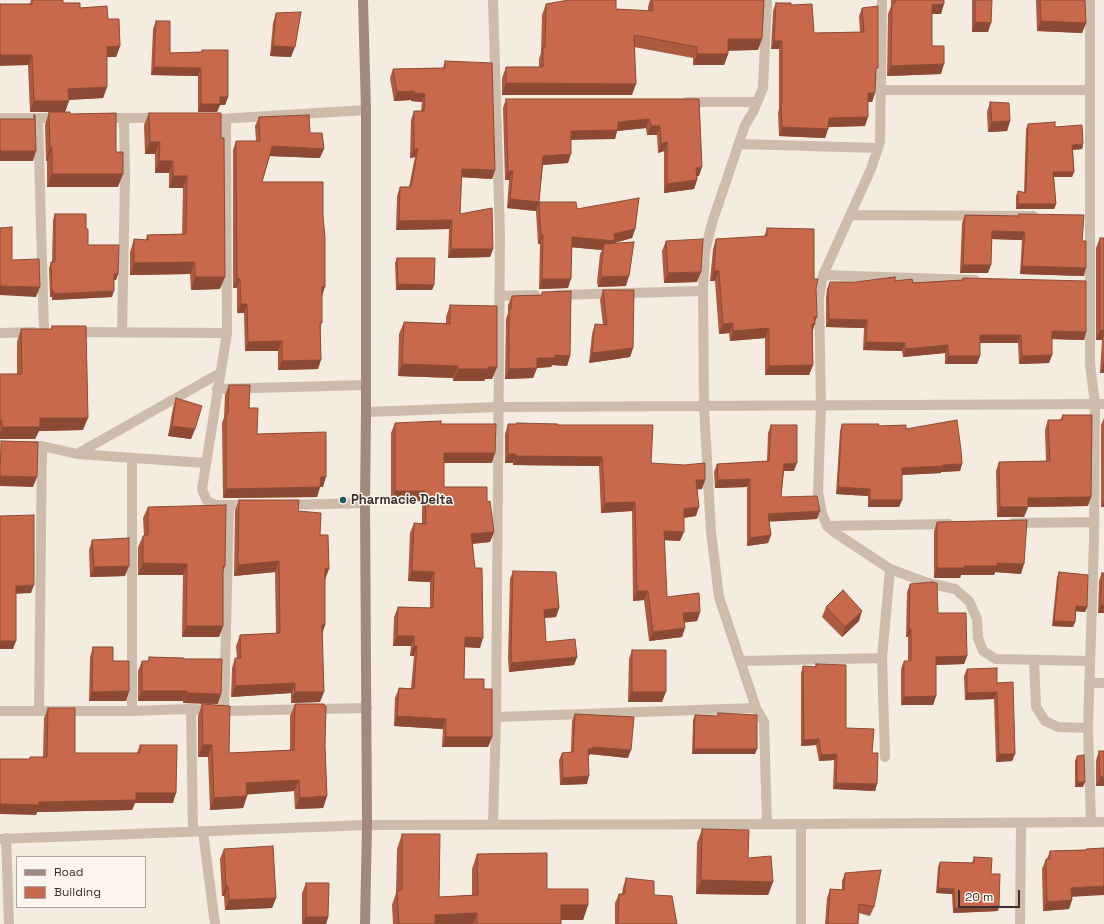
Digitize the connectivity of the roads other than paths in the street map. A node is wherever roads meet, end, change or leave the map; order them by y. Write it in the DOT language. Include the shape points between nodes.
graph roads {
  1 [pos="363,0"];
  2 [pos="493,0"];
  3 [pos="767,0"];
  4 [pos="882,0"];
  5 [pos="1090,0"];
  6 [pos="882,90"];
  7 [pos="1090,90"];
  8 [pos="678,102"];
  9 [pos="757,102"];
  10 [pos="366,110"];
  11 [pos="0,118"];
  12 [pos="38,118"];
  13 [pos="70,118"];
  14 [pos="93,118"];
  15 [pos="124,118"];
  16 [pos="171,118"];
  17 [pos="210,119"];
  18 [pos="226,119"];
  19 [pos="739,144"];
  20 [pos="878,148"];
  21 [pos="850,215"];
  22 [pos="1042,216"];
  23 [pos="823,275"];
  24 [pos="988,280"];
  25 [pos="703,291"];
  26 [pos="499,296"];
  27 [pos="67,332"];
  28 [pos="122,332"];
  29 [pos="0,333"];
  30 [pos="226,333"];
  31 [pos="220,373"];
  32 [pos="366,385"];
  33 [pos="217,389"];
  34 [pos="1100,404"];
  35 [pos="704,406"];
  36 [pos="821,406"];
  37 [pos="498,407"];
  38 [pos="366,412"];
  39 [pos="28,446"];
  40 [pos="42,446"];
  41 [pos="77,454"];
  42 [pos="132,459"];
  43 [pos="205,463"];
  44 [pos="365,503"];
  45 [pos="259,505"];
  46 [pos="274,505"];
  47 [pos="229,506"];
  48 [pos="1094,522"];
  49 [pos="1000,523"];
  50 [pos="960,524"];
  51 [pos="827,526"];
  52 [pos="890,569"];
  53 [pos="882,658"];
  54 [pos="1034,660"];
  55 [pos="740,661"];
  56 [pos="1090,661"];
  57 [pos="1089,682"];
  58 [pos="1104,683"];
  59 [pos="367,708"];
  60 [pos="756,708"];
  61 [pos="191,709"];
  62 [pos="0,711"];
  63 [pos="39,711"];
  64 [pos="132,711"];
  65 [pos="224,711"];
  66 [pos="496,717"];
  67 [pos="1088,728"];
  68 [pos="885,757"];
  69 [pos="1090,822"];
  70 [pos="1104,822"];
  71 [pos="1021,823"];
  72 [pos="494,824"];
  73 [pos="767,824"];
  74 [pos="801,824"];
  75 [pos="367,825"];
  76 [pos="198,831"];
  77 [pos="3,838"];
  78 [pos="9,924"];
  79 [pos="215,924"];
  80 [pos="365,924"];
  81 [pos="800,924"];
  82 [pos="1020,924"];
  1 -- 10 [label="main road"];
  2 -- 26 [label="street" via="501,101"];
  3 -- 9 [label="street" via="762,88"];
  4 -- 6 [label="street"];
  5 -- 7 [label="street"];
  6 -- 7 [label="street"];
  6 -- 20 [label="street"];
  7 -- 34 [label="street" via="1086,216 1087,283 1090,364"];
  8 -- 9 [label="street"];
  9 -- 19 [label="street"];
  10 -- 18 [label="street"];
  10 -- 32 [label="main road"];
  11 -- 12 [label="street"];
  12 -- 13 [label="street"];
  12 -- 29 [label="street" via="48,332"];
  14 -- 15 [label="street"];
  15 -- 16 [label="street"];
  15 -- 28 [label="street"];
  17 -- 18 [label="street"];
  18 -- 30 [label="street"];
  19 -- 20 [label="street"];
  19 -- 25 [label="street" via="712,222 705,252"];
  20 -- 21 [label="street"];
  21 -- 22 [label="street"];
  21 -- 23 [label="street"];
  23 -- 24 [label="street"];
  23 -- 36 [label="street" via="819,298"];
  25 -- 26 [label="street"];
  25 -- 35 [label="street"];
  26 -- 37 [label="street"];
  27 -- 28 [label="street"];
  28 -- 30 [label="street"];
  30 -- 31 [label="street"];
  31 -- 33 [label="street"];
  31 -- 41 [label="street"];
  32 -- 33 [label="street"];
  32 -- 38 [label="main road"];
  33 -- 43 [label="street"];
  34 -- 36 [label="street"];
  34 -- 48 [label="street"];
  35 -- 36 [label="street"];
  35 -- 37 [label="street"];
  35 -- 55 [label="street" via="711,532 720,597"];
  36 -- 51 [label="street" via="818,492"];
  37 -- 38 [label="street"];
  37 -- 66 [label="street"];
  38 -- 44 [label="main road"];
  39 -- 40 [label="street"];
  40 -- 41 [label="street"];
  40 -- 63 [label="street"];
  41 -- 42 [label="street"];
  42 -- 43 [label="street"];
  42 -- 64 [label="street"];
  43 -- 47 [label="street" via="202,489 207,501"];
  44 -- 46 [label="street"];
  44 -- 59 [label="main road"];
  45 -- 47 [label="street"];
  47 -- 65 [label="street"];
  48 -- 49 [label="street"];
  48 -- 56 [label="street"];
  50 -- 51 [label="street"];
  51 -- 52 [label="street"];
  52 -- 53 [label="street"];
  52 -- 54 [label="street" via="955,590 969,601 977,619 978,638 983,650 996,659"];
  53 -- 55 [label="street"];
  53 -- 68 [label="street"];
  54 -- 56 [label="street"];
  54 -- 67 [label="street" via="1036,707 1045,721 1058,728"];
  55 -- 60 [label="street"];
  56 -- 57 [label="street"];
  57 -- 58 [label="street"];
  57 -- 67 [label="street"];
  59 -- 65 [label="street"];
  59 -- 75 [label="main road"];
  60 -- 66 [label="street"];
  60 -- 73 [label="street" via="764,722"];
  61 -- 64 [label="street"];
  61 -- 65 [label="street"];
  61 -- 76 [label="street"];
  62 -- 63 [label="street"];
  63 -- 64 [label="street"];
  66 -- 72 [label="street"];
  67 -- 69 [label="street"];
  69 -- 70 [label="street"];
  69 -- 71 [label="street"];
  71 -- 74 [label="street"];
  71 -- 82 [label="street"];
  72 -- 73 [label="street"];
  72 -- 75 [label="street"];
  73 -- 74 [label="street"];
  74 -- 81 [label="street"];
  75 -- 76 [label="street"];
  75 -- 80 [label="main road"];
  76 -- 77 [label="street"];
  76 -- 79 [label="street"];
  77 -- 78 [label="street"];
}
